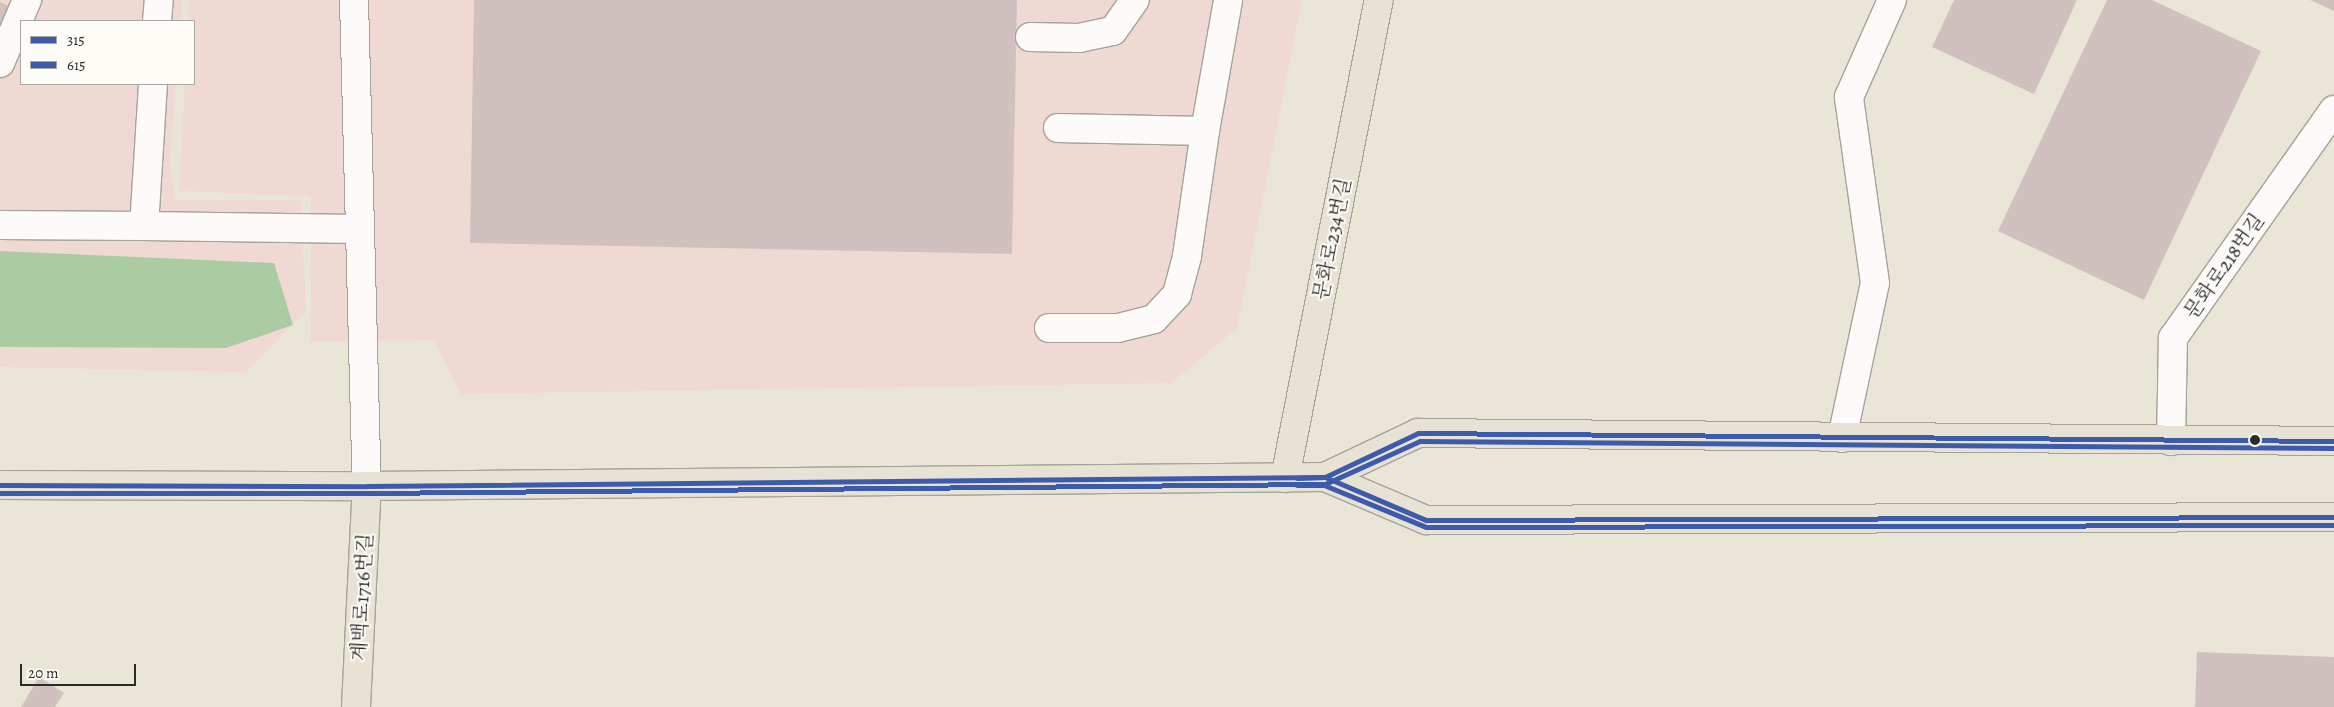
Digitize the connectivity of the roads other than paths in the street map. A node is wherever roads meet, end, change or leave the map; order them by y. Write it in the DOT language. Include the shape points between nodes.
graph roads {
  1 [pos="27,0"];
  2 [pos="159,0"];
  3 [pos="354,0"];
  4 [pos="1135,0"];
  5 [pos="1228,0"];
  6 [pos="1379,0"];
  7 [pos="1892,0"];
  8 [pos="157,20"];
  9 [pos="1030,37"];
  10 [pos="0,63"];
  11 [pos="153,85"];
  12 [pos="2334,110"];
  13 [pos="1058,128"];
  14 [pos="1205,131"];
  15 [pos="0,225"];
  16 [pos="144,226"];
  17 [pos="360,229"];
  18 [pos="1049,328"];
  19 [pos="1842,438"];
  20 [pos="2171,441"];
  21 [pos="2334,441"];
  22 [pos="1325,477"];
  23 [pos="1285,478"];
  24 [pos="0,485"];
  25 [pos="367,486"];
  26 [pos="2334,517"];
  27 [pos="356,707"];
  1 -- 10 [label="street"];
  2 -- 8 [label="street"];
  3 -- 17 [label="street"];
  4 -- 9 [label="street" via="1113,31 1079,38"];
  5 -- 14 [label="street"];
  6 -- 23 [label="main road, 문화로234번길"];
  7 -- 19 [label="street" via="1849,97 1875,284"];
  11 -- 16 [label="street"];
  12 -- 20 [label="street, 문화로218번길" via="2173,338"];
  13 -- 14 [label="street"];
  14 -- 18 [label="street" via="1188,256 1177,294 1154,319 1118,328"];
  15 -- 16 [label="street"];
  16 -- 17 [label="street"];
  17 -- 25 [label="street"];
  19 -- 20 [label="main road"];
  19 -- 22 [label="main road" via="1418,433"];
  20 -- 21 [label="main road"];
  22 -- 23 [label="main road"];
  22 -- 26 [label="main road" via="1426,520"];
  23 -- 25 [label="main road"];
  24 -- 25 [label="main road"];
  25 -- 27 [label="main road, 계백로1716번길"];
}
